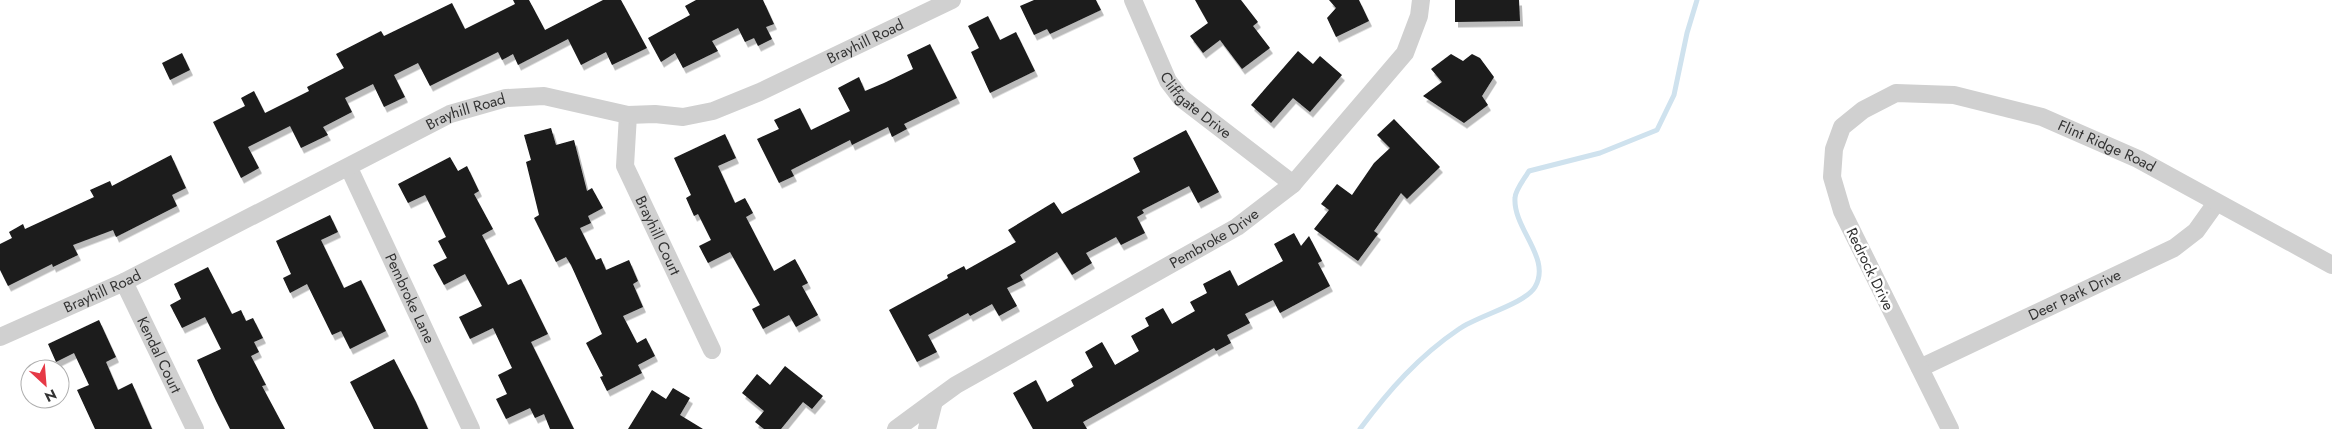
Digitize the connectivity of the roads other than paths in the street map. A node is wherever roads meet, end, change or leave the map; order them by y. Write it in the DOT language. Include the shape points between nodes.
graph roads {
  1 [pos="952,0"];
  2 [pos="1133,0"];
  3 [pos="1421,0"];
  4 [pos="1863,110"];
  5 [pos="628,116"];
  6 [pos="349,168"];
  7 [pos="1293,184"];
  8 [pos="2216,203"];
  9 [pos="2332,264"];
  10 [pos="124,282"];
  11 [pos="0,337"];
  12 [pos="712,350"];
  13 [pos="1920,368"];
  14 [pos="934,401"];
  15 [pos="195,429"];
  16 [pos="471,429"];
  17 [pos="896,429"];
  18 [pos="927,429"];
  19 [pos="1950,429"];
  1 -- 5 [label="street, Brayhill Road" via="762,91 713,111 683,117"];
  2 -- 7 [label="street, Cliffgate Drive" via="1168,81 1181,98"];
  3 -- 7 [label="street, Pembroke Drive" via="1420,16 1405,52"];
  4 -- 8 [label="street, Flint Ridge Road" via="1896,94 1954,95 2042,118 2138,159"];
  4 -- 13 [label="street, Redrock Drive" via="1842,127 1834,149 1832,177 1842,211"];
  5 -- 6 [label="street, Brayhill Road" via="544,96 506,98 450,114"];
  5 -- 12 [label="street, Brayhill Court" via="625,166"];
  6 -- 10 [label="street, Brayhill Road"];
  6 -- 16 [label="street, Pembroke Lane"];
  7 -- 14 [label="street, Pembroke Drive" via="1237,228 956,385"];
  8 -- 9 [label="street, Flint Ridge Road"];
  8 -- 13 [label="street, Deer Park Drive" via="2196,231 2174,248"];
  10 -- 11 [label="street, Brayhill Road"];
  10 -- 15 [label="street, Kendal Court"];
  13 -- 19 [label="street, Redrock Drive"];
  14 -- 17 [label="street, Pembroke Drive"];
  14 -- 18 [label="street"];
}
